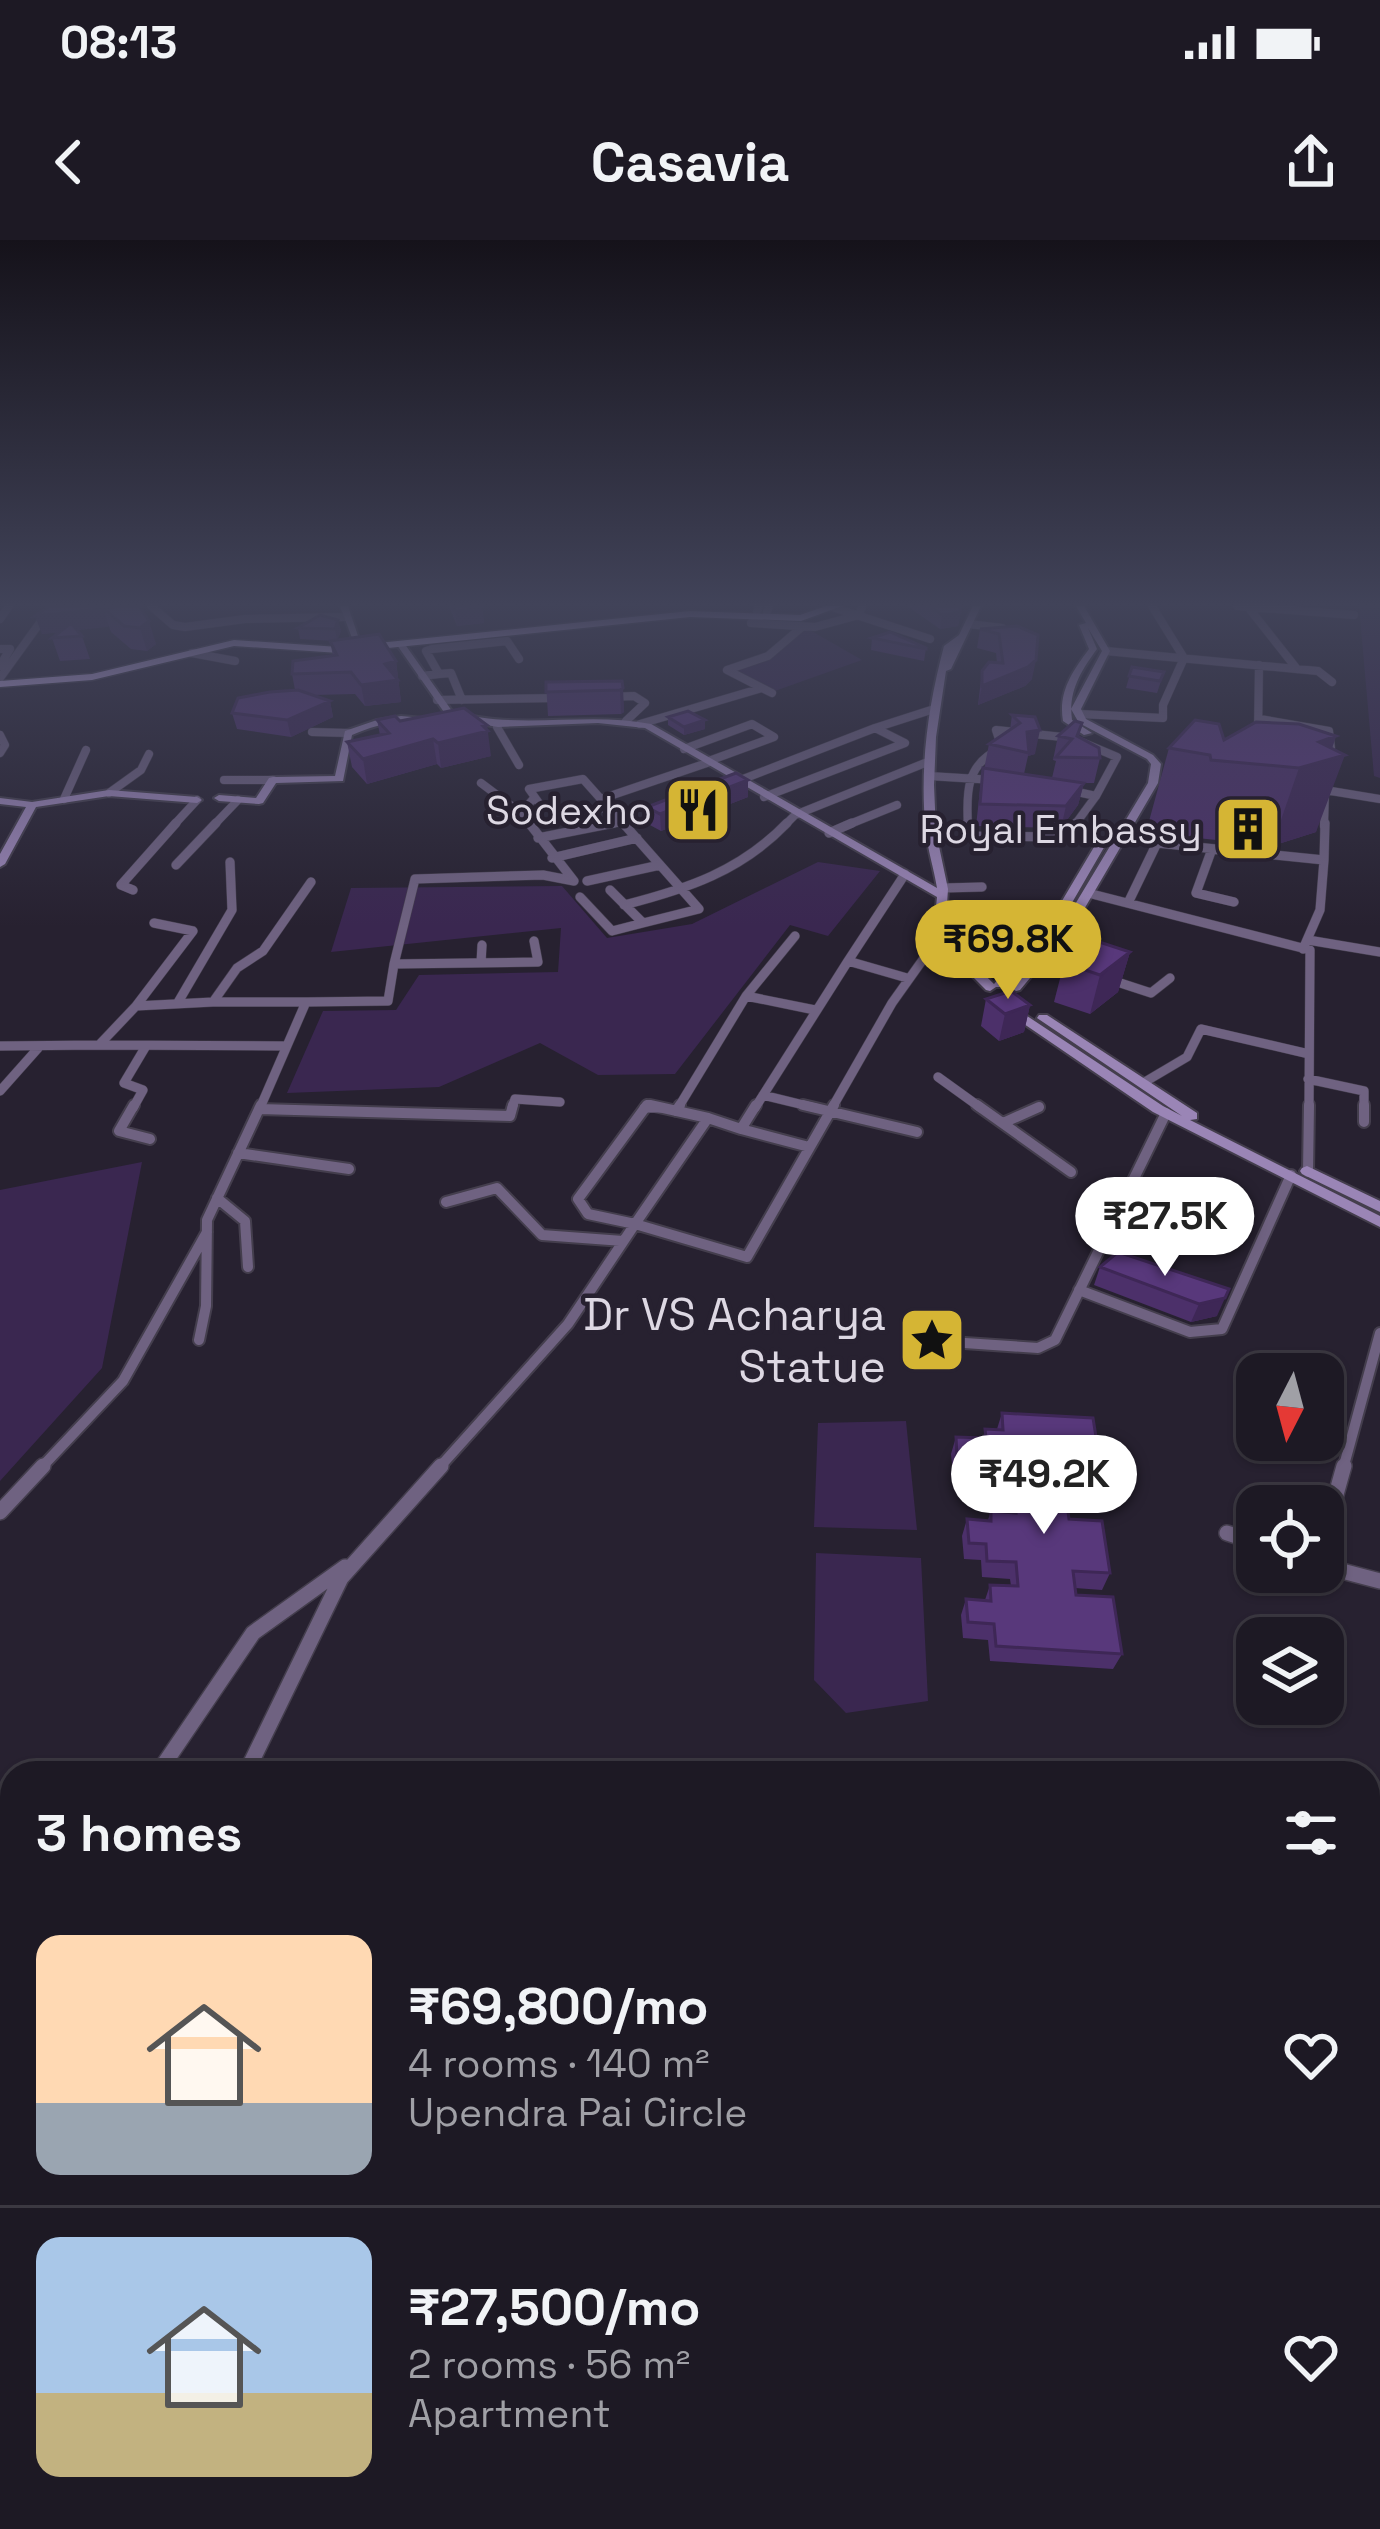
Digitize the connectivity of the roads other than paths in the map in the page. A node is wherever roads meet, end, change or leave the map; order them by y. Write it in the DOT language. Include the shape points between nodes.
graph roads {
  1 [pos="456,713"];
  2 [pos="636,713"];
  3 [pos="679,713"];
  4 [pos="922,713"];
  5 [pos="934,713"];
  6 [pos="1067,713"];
  7 [pos="1163,713"];
  8 [pos="1260,713"];
  9 [pos="1079,714"];
  10 [pos="1260,719"];
  11 [pos="466,720"];
  12 [pos="626,722"];
  13 [pos="640,724"];
  14 [pos="497,728"];
  15 [pos="875,728"];
  16 [pos="312,732"];
  17 [pos="348,733"];
  18 [pos="932,733"];
  19 [pos="0,735"];
  20 [pos="905,742"];
  21 [pos="684,748"];
  22 [pos="1256,749"];
  23 [pos="86,750"];
  24 [pos="0,753"];
  25 [pos="149,754"];
  26 [pos="930,761"];
  27 [pos="1095,761"];
  28 [pos="706,762"];
  29 [pos="519,765"];
  30 [pos="1112,766"];
  31 [pos="1331,769"];
  32 [pos="929,776"];
  33 [pos="966,779"];
  34 [pos="224,780"];
  35 [pos="273,780"];
  36 [pos="738,781"];
  37 [pos="1006,781"];
  38 [pos="1153,782"];
  39 [pos="481,784"];
  40 [pos="1174,784"];
  41 [pos="1050,787"];
  42 [pos="109,793"];
  43 [pos="764,796"];
  44 [pos="1096,796"];
  45 [pos="219,798"];
  46 [pos="64,799"];
  47 [pos="1380,799"];
  48 [pos="197,800"];
  49 [pos="238,800"];
  50 [pos="0,801"];
  51 [pos="605,803"];
  52 [pos="32,805"];
  53 [pos="896,805"];
  54 [pos="1128,809"];
  55 [pos="521,813"];
  56 [pos="582,813"];
  57 [pos="795,815"];
  58 [pos="622,822"];
  59 [pos="829,833"];
  60 [pos="538,838"];
  61 [pos="637,838"];
  62 [pos="1212,848"];
  63 [pos="552,857"];
  64 [pos="1324,860"];
  65 [pos="230,862"];
  66 [pos="0,864"];
  67 [pos="660,865"];
  68 [pos="176,866"];
  69 [pos="905,874"];
  70 [pos="586,881"];
  71 [pos="311,882"];
  72 [pos="982,887"];
  73 [pos="133,890"];
  74 [pos="610,890"];
  75 [pos="682,890"];
  76 [pos="943,892"];
  77 [pos="1088,893"];
  78 [pos="580,897"];
  79 [pos="1234,902"];
  80 [pos="1128,903"];
  81 [pos="625,905"];
  82 [pos="154,923"];
  83 [pos="643,923"];
  84 [pos="795,936"];
  85 [pos="939,937"];
  86 [pos="534,941"];
  87 [pos="1305,944"];
  88 [pos="482,945"];
  89 [pos="1380,952"];
  90 [pos="1041,956"];
  91 [pos="848,961"];
  92 [pos="481,963"];
  93 [pos="394,964"];
  94 [pos="968,965"];
  95 [pos="907,978"];
  96 [pos="1170,978"];
  97 [pos="995,985"];
  98 [pos="746,996"];
  99 [pos="1012,997"];
  100 [pos="213,1002"];
  101 [pos="306,1002"];
  102 [pos="177,1004"];
  103 [pos="136,1006"];
  104 [pos="815,1010"];
  105 [pos="99,1045"];
  106 [pos="0,1046"];
  107 [pos="40,1046"];
  108 [pos="146,1046"];
  109 [pos="286,1046"];
  110 [pos="1309,1054"];
  111 [pos="938,1077"];
  112 [pos="1308,1079"];
  113 [pos="1143,1082"];
  114 [pos="0,1091"];
  115 [pos="763,1095"];
  116 [pos="560,1102"];
  117 [pos="1039,1107"];
  118 [pos="259,1109"];
  119 [pos="676,1111"];
  120 [pos="829,1111"];
  121 [pos="1166,1113"];
  122 [pos="708,1118"];
  123 [pos="1364,1122"];
  124 [pos="1004,1123"];
  125 [pos="741,1129"];
  126 [pos="917,1132"];
  127 [pos="149,1139"];
  128 [pos="809,1147"];
  129 [pos="238,1154"];
  130 [pos="349,1169"];
  131 [pos="1071,1172"];
  132 [pos="1308,1172"];
  133 [pos="1291,1175"];
  134 [pos="217,1198"];
  135 [pos="446,1202"];
  136 [pos="1380,1207"];
  137 [pos="1380,1222"];
  138 [pos="635,1224"];
  139 [pos="207,1232"];
  140 [pos="623,1241"];
  141 [pos="248,1267"];
  142 [pos="1078,1290"];
  143 [pos="1380,1333"];
  144 [pos="199,1340"];
  145 [pos="950,1342"];
  146 [pos="1338,1485"];
  147 [pos="0,1512"];
  148 [pos="1227,1533"];
  149 [pos="1236,1536"];
  150 [pos="360,1555"];
  151 [pos="1344,1571"];
  152 [pos="1380,1581"];
  153 [pos="166,1761"];
  154 [pos="252,1761"];
  1 -- 11 [label="street"];
  2 -- 12 [label="street"];
  3 -- 13 [label="street"];
  4 -- 15 [label="street"];
  5 -- 18 [label="street"];
  6 -- 54 [label="street" via="1068,721 1144,764"];
  7 -- 9 [label="street"];
  8 -- 10 [label="street"];
  9 -- 38 [label="street" via="1150,757"];
  10 -- 22 [label="street"];
  10 -- 31 [label="street" via="1329,731"];
  11 -- 14 [label="street"];
  11 -- 17 [label="street" via="434,724 409,716"];
  12 -- 13 [label="street"];
  12 -- 14 [label="street" via="581,718"];
  13 -- 21 [label="street"];
  14 -- 29 [label="street"];
  15 -- 20 [label="street"];
  15 -- 36 [label="street"];
  16 -- 17 [label="street"];
  17 -- 35 [label="street" via="339,778"];
  18 -- 20 [label="street"];
  18 -- 26 [label="street"];
  19 -- 24 [label="street"];
  20 -- 43 [label="street"];
  21 -- 28 [label="street"];
  21 -- 28 [label="street" via="752,724 774,737"];
  23 -- 46 [label="street"];
  25 -- 42 [label="street"];
  26 -- 32 [label="street"];
  26 -- 57 [label="street"];
  27 -- 30 [label="street"];
  28 -- 36 [label="street"];
  28 -- 51 [label="street"];
  30 -- 33 [label="street" via="1117,757 1094,744 996,730 1002,748 985,754"];
  30 -- 44 [label="street"];
  32 -- 33 [label="street"];
  32 -- 76 [label="street"];
  33 -- 37 [label="street"];
  33 -- 44 [label="street" via="968,836 1066,837"];
  34 -- 35 [label="street"];
  35 -- 49 [label="street" via="259,801"];
  36 -- 43 [label="street"];
  38 -- 40 [label="street"];
  38 -- 54 [label="street"];
  39 -- 55 [label="street"];
  41 -- 44 [label="street"];
  42 -- 46 [label="street"];
  42 -- 48 [label="street"];
  43 -- 57 [label="street"];
  45 -- 49 [label="street"];
  46 -- 52 [label="street"];
  47 -- 64 [label="street" via="1325,788"];
  48 -- 73 [label="street" via="121,885"];
  49 -- 68 [label="street"];
  50 -- 52 [label="street"];
  51 -- 55 [label="street" via="583,779 529,789 536,801"];
  51 -- 56 [label="street"];
  51 -- 58 [label="street"];
  52 -- 66 [label="street"];
  53 -- 59 [label="street"];
  54 -- 77 [label="street"];
  54 -- 97 [label="street" via="1058,918"];
  55 -- 60 [label="street"];
  57 -- 59 [label="street"];
  57 -- 75 [label="street" via="757,854"];
  58 -- 60 [label="street"];
  58 -- 61 [label="street"];
  59 -- 69 [label="street"];
  60 -- 63 [label="street"];
  61 -- 63 [label="street"];
  61 -- 67 [label="street"];
  62 -- 64 [label="street"];
  62 -- 79 [label="street" via="1196,893"];
  62 -- 80 [label="street" via="1157,843"];
  63 -- 93 [label="street" via="574,881 415,879"];
  64 -- 87 [label="street" via="1320,910"];
  65 -- 102 [label="street" via="232,910"];
  67 -- 70 [label="street"];
  67 -- 75 [label="street"];
  69 -- 76 [label="street"];
  69 -- 91 [label="street"];
  71 -- 100 [label="street"];
  72 -- 76 [label="street"];
  74 -- 81 [label="street"];
  75 -- 81 [label="street"];
  75 -- 83 [label="street" via="698,908"];
  76 -- 85 [label="street"];
  77 -- 80 [label="street"];
  77 -- 90 [label="street"];
  78 -- 83 [label="street" via="612,931"];
  80 -- 87 [label="street"];
  81 -- 83 [label="street"];
  82 -- 103 [label="street" via="193,931"];
  84 -- 98 [label="street"];
  85 -- 95 [label="street"];
  85 -- 97 [label="street"];
  86 -- 92 [label="street" via="538,962"];
  87 -- 89 [label="street"];
  87 -- 110 [label="street"];
  88 -- 92 [label="street"];
  90 -- 96 [label="street" via="1151,993"];
  90 -- 99 [label="street"];
  91 -- 95 [label="street"];
  91 -- 104 [label="street"];
  92 -- 93 [label="street"];
  93 -- 101 [label="street" via="388,1001"];
  94 -- 97 [label="street"];
  95 -- 120 [label="street"];
  97 -- 99 [label="street"];
  97 -- 99 [label="street" via="988,995"];
  98 -- 104 [label="street"];
  98 -- 119 [label="street"];
  99 -- 113 [label="street"];
  99 -- 121 [label="street"];
  100 -- 101 [label="street"];
  100 -- 102 [label="street"];
  101 -- 109 [label="street"];
  102 -- 103 [label="street"];
  103 -- 105 [label="street"];
  104 -- 115 [label="street"];
  105 -- 107 [label="street"];
  105 -- 108 [label="street"];
  106 -- 107 [label="street"];
  107 -- 114 [label="street"];
  108 -- 109 [label="street"];
  108 -- 127 [label="street" via="124,1083 143,1090 119,1131"];
  109 -- 118 [label="street"];
  110 -- 112 [label="street"];
  110 -- 113 [label="street" via="1201,1029 1187,1057"];
  111 -- 124 [label="street"];
  112 -- 123 [label="street" via="1364,1091"];
  112 -- 132 [label="street"];
  113 -- 132 [label="street" via="1186,1113"];
  115 -- 120 [label="street"];
  115 -- 125 [label="street"];
  116 -- 118 [label="street" via="515,1099 510,1116"];
  117 -- 124 [label="street"];
  118 -- 129 [label="street"];
  119 -- 122 [label="street"];
  119 -- 138 [label="street" via="647,1104 578,1199 587,1214"];
  120 -- 126 [label="street"];
  120 -- 128 [label="street"];
  121 -- 133 [label="street"];
  121 -- 142 [label="street"];
  122 -- 125 [label="street"];
  122 -- 138 [label="street"];
  124 -- 131 [label="street"];
  125 -- 128 [label="street"];
  128 -- 138 [label="street" via="747,1258"];
  129 -- 130 [label="street"];
  129 -- 134 [label="street"];
  132 -- 136 [label="street"];
  133 -- 137 [label="street"];
  133 -- 142 [label="street" via="1222,1328 1190,1331"];
  134 -- 139 [label="street"];
  134 -- 141 [label="street" via="245,1221"];
  135 -- 140 [label="street" via="497,1188 543,1239"];
  138 -- 140 [label="street"];
  139 -- 144 [label="street"];
  139 -- 147 [label="street" via="123,1381"];
  140 -- 150 [label="street" via="568,1324"];
  142 -- 145 [label="street" via="1048,1345"];
  143 -- 146 [label="street"];
  148 -- 149 [label="street"];
  150 -- 153 [label="street" via="253,1633"];
  150 -- 154 [label="street" via="340,1578"];
  151 -- 152 [label="street"];
}
